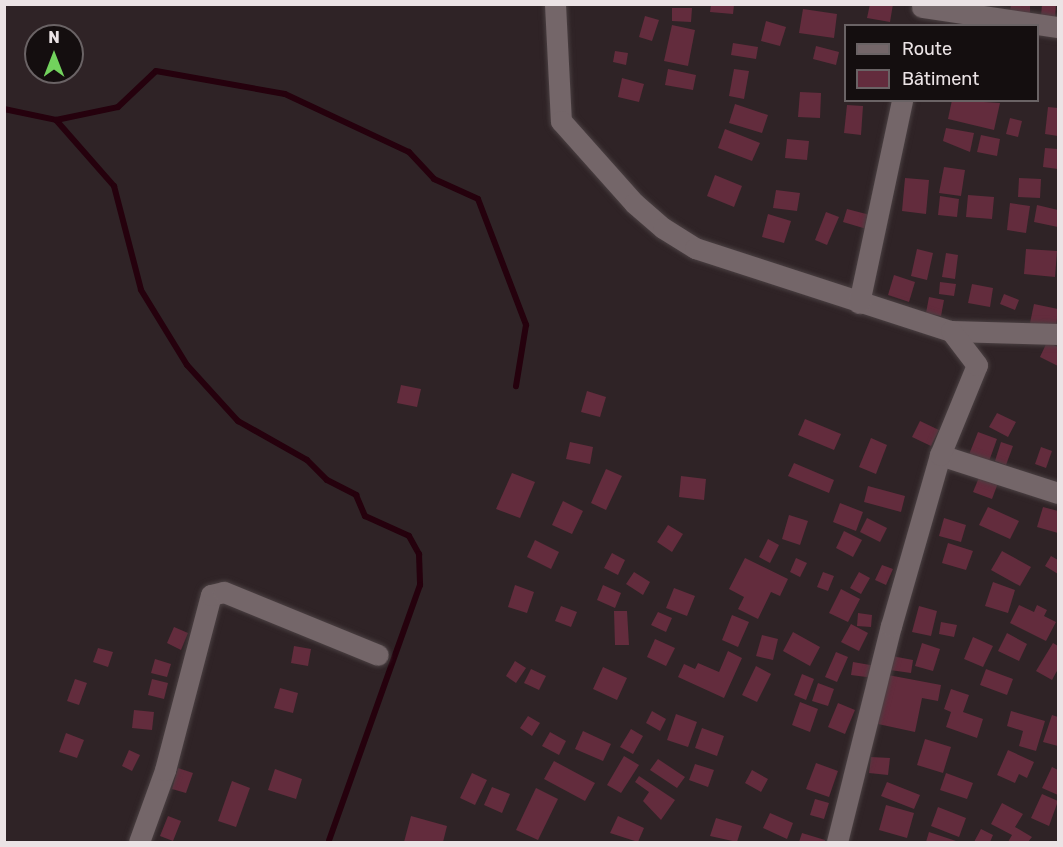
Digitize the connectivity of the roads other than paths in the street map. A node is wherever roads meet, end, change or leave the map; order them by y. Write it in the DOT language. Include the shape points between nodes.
graph roads {
  1 [pos="555,4"];
  2 [pos="921,12"];
  3 [pos="1031,24"];
  4 [pos="1039,25"];
  5 [pos="1059,27"];
  6 [pos="902,102"];
  7 [pos="859,303"];
  8 [pos="951,331"];
  9 [pos="1059,334"];
  10 [pos="940,456"];
  11 [pos="1059,493"];
  12 [pos="378,655"];
  13 [pos="139,843"];
  14 [pos="837,843"];
  1 -- 7 [label="street" via="561,121 634,203 695,248"];
  2 -- 3 [label="street"];
  4 -- 5 [label="street"];
  6 -- 7 [label="street"];
  7 -- 8 [label="street"];
  8 -- 9 [label="street"];
  8 -- 10 [label="street" via="977,365"];
  10 -- 11 [label="street"];
  10 -- 14 [label="street" via="891,626"];
  12 -- 13 [label="street" via="224,592 211,595 165,770"];
}
